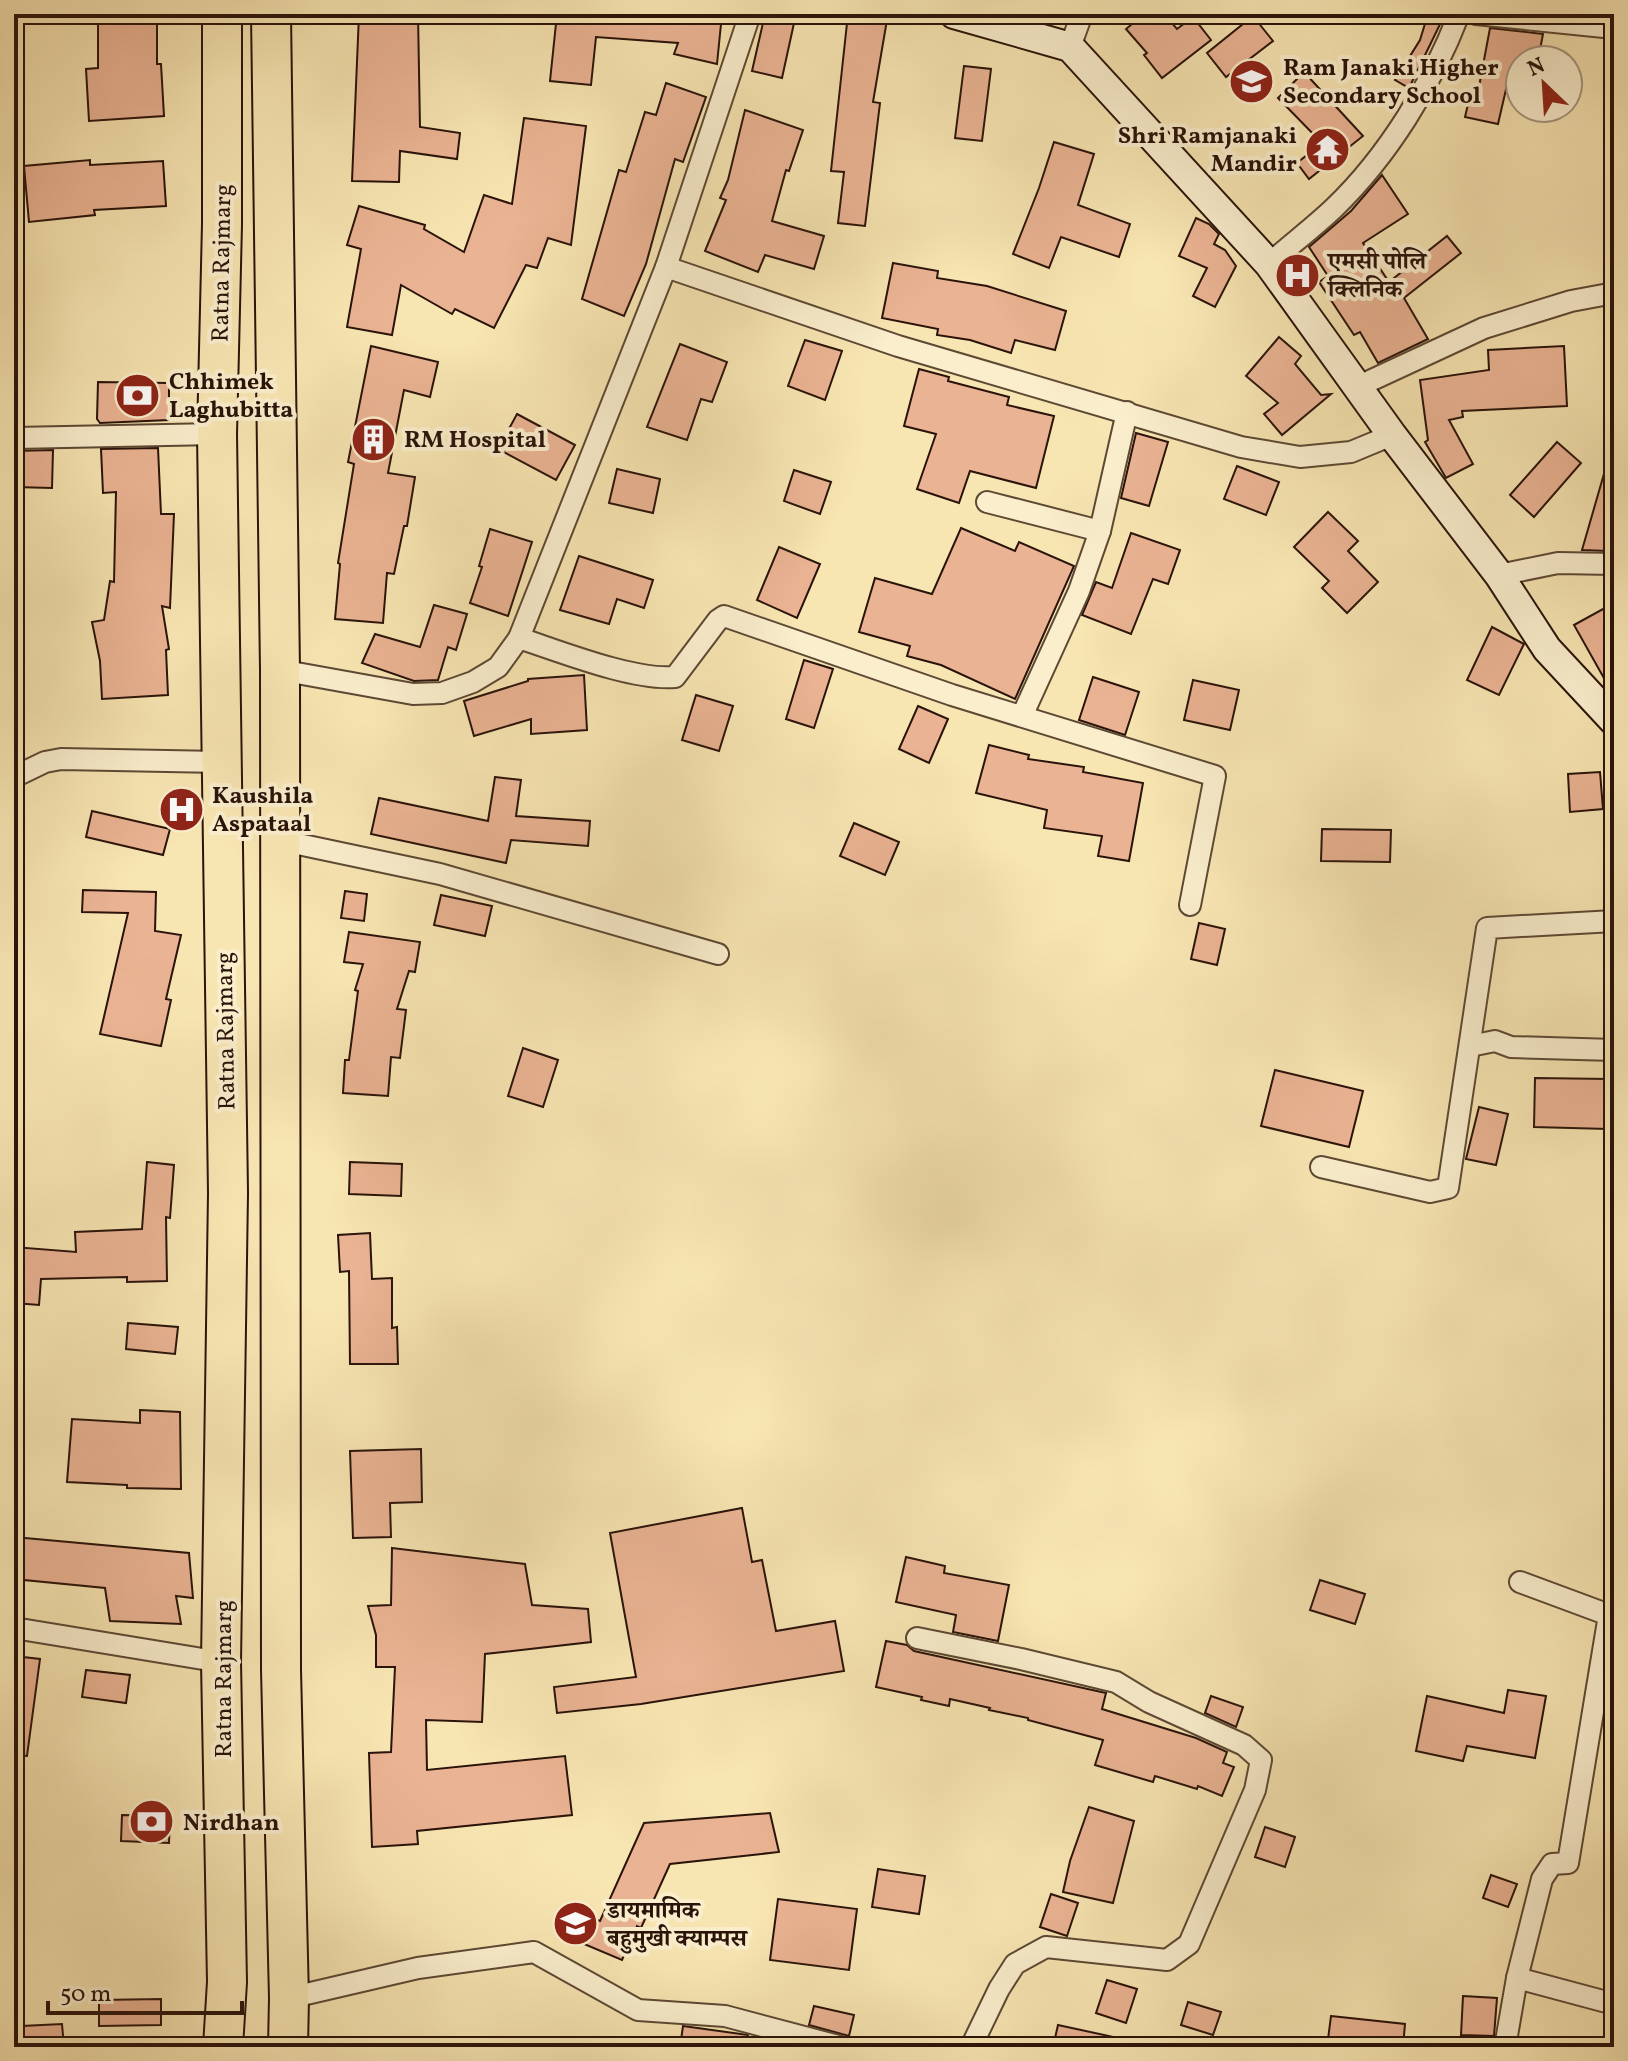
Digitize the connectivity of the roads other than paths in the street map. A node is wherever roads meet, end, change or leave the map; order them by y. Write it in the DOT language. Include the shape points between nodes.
graph roads {
  1 [pos="222,14"];
  2 [pos="271,14"];
  3 [pos="750,14"];
  4 [pos="954,14"];
  5 [pos="1082,14"];
  6 [pos="1459,14"];
  7 [pos="1476,14"];
  8 [pos="1614,28"];
  9 [pos="1070,47"];
  10 [pos="1269,264"];
  11 [pos="666,267"];
  12 [pos="1614,293"];
  13 [pos="1359,386"];
  14 [pos="1127,412"];
  15 [pos="217,434"];
  16 [pos="1392,435"];
  17 [pos="14,438"];
  18 [pos="987,502"];
  19 [pos="1100,531"];
  20 [pos="1614,564"];
  21 [pos="1499,575"];
  22 [pos="519,638"];
  23 [pos="280,670"];
  24 [pos="1022,716"];
  25 [pos="1614,721"];
  26 [pos="220,762"];
  27 [pos="14,777"];
  28 [pos="279,840"];
  29 [pos="1190,905"];
  30 [pos="1614,921"];
  31 [pos="718,954"];
  32 [pos="1470,1046"];
  33 [pos="1614,1050"];
  34 [pos="1321,1167"];
  35 [pos="1520,1582"];
  36 [pos="1612,1616"];
  37 [pos="14,1628"];
  38 [pos="917,1638"];
  39 [pos="221,1662"];
  40 [pos="1517,1978"];
  41 [pos="289,1998"];
  42 [pos="1614,2004"];
  43 [pos="223,2047"];
  44 [pos="288,2047"];
  45 [pos="842,2047"];
  46 [pos="971,2047"];
  47 [pos="1505,2047"];
  1 -- 15 [label="highway, Ratna Rajmarg"];
  2 -- 23 [label="highway"];
  3 -- 11 [label="street"];
  4 -- 9 [label="street"];
  5 -- 9 [label="street"];
  6 -- 10 [label="street" via="1444,54 1388,144 1334,207"];
  7 -- 8 [label="street"];
  9 -- 10 [label="street"];
  10 -- 13 [label="street"];
  11 -- 14 [label="street" via="898,346"];
  11 -- 22 [label="street"];
  12 -- 13 [label="street" via="1484,328"];
  13 -- 16 [label="street"];
  14 -- 16 [label="street" via="1241,447 1300,457 1351,452"];
  14 -- 19 [label="street"];
  15 -- 17 [label="street"];
  15 -- 26 [label="highway, Ratna Rajmarg"];
  16 -- 21 [label="street"];
  18 -- 19 [label="street"];
  19 -- 24 [label="street"];
  20 -- 21 [label="street" via="1558,563"];
  21 -- 25 [label="street" via="1547,649"];
  22 -- 23 [label="street" via="498,667 442,693 413,694"];
  22 -- 24 [label="street" via="606,666 675,677 724,616"];
  23 -- 28 [label="highway"];
  24 -- 29 [label="street" via="1215,776"];
  26 -- 27 [label="street" via="61,759"];
  26 -- 39 [label="highway, Ratna Rajmarg" via="228,1193"];
  28 -- 31 [label="street" via="440,874"];
  28 -- 41 [label="highway" via="281,1670"];
  30 -- 32 [label="street" via="1487,928"];
  32 -- 33 [label="street" via="1495,1041 1511,1047"];
  32 -- 34 [label="street" via="1448,1188 1430,1192"];
  35 -- 36 [label="street"];
  36 -- 40 [label="street" via="1568,1863 1552,1864 1542,1879"];
  37 -- 39 [label="street"];
  38 -- 46 [label="street" via="1116,1682 1244,1745 1261,1760 1255,1790 1189,1944 1167,1960 1046,1947 1015,1964"];
  39 -- 43 [label="highway, Ratna Rajmarg" via="227,1982"];
  40 -- 42 [label="street"];
  40 -- 47 [label="street"];
  41 -- 44 [label="highway"];
  41 -- 45 [label="street" via="418,1968 534,1952 638,2010 725,2016"];
}
